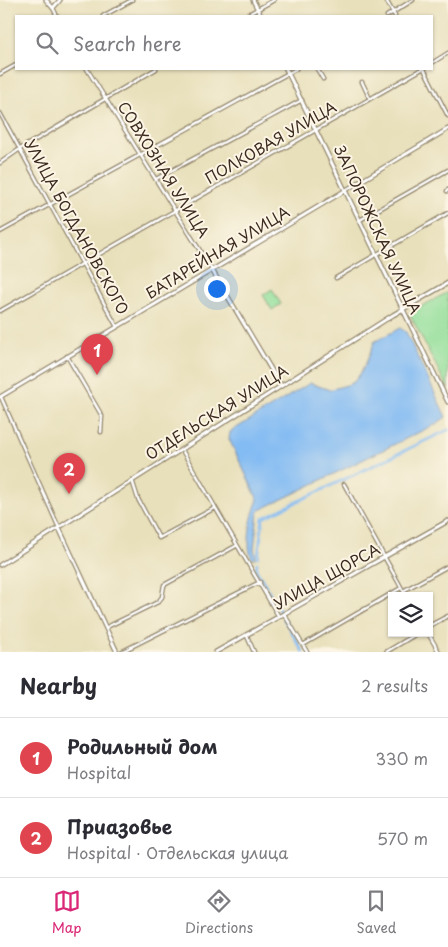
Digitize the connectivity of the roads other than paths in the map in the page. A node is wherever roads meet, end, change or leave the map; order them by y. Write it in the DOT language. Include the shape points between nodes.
graph roads {
  1 [pos="46,0"];
  2 [pos="60,0"];
  3 [pos="132,0"];
  4 [pos="253,0"];
  5 [pos="274,0"];
  6 [pos="386,0"];
  7 [pos="414,0"];
  8 [pos="53,8"];
  9 [pos="258,9"];
  10 [pos="394,14"];
  11 [pos="56,15"];
  12 [pos="106,15"];
  13 [pos="248,15"];
  14 [pos="261,15"];
  15 [pos="448,53"];
  16 [pos="433,62"];
  17 [pos="15,66"];
  18 [pos="88,70"];
  19 [pos="154,70"];
  20 [pos="286,70"];
  21 [pos="294,70"];
  22 [pos="318,70"];
  23 [pos="421,70"];
  24 [pos="424,70"];
  25 [pos="288,73"];
  26 [pos="0,74"];
  27 [pos="323,79"];
  28 [pos="362,82"];
  29 [pos="105,98"];
  30 [pos="370,99"];
  31 [pos="302,100"];
  32 [pos="0,112"];
  33 [pos="448,116"];
  34 [pos="448,128"];
  35 [pos="317,130"];
  36 [pos="20,149"];
  37 [pos="140,154"];
  38 [pos="0,163"];
  39 [pos="448,170"];
  40 [pos="156,179"];
  41 [pos="346,189"];
  42 [pos="50,205"];
  43 [pos="175,210"];
  44 [pos="448,214"];
  45 [pos="360,220"];
  46 [pos="0,232"];
  47 [pos="376,255"];
  48 [pos="82,264"];
  49 [pos="212,270"];
  50 [pos="336,278"];
  51 [pos="448,283"];
  52 [pos="402,309"];
  53 [pos="0,311"];
  54 [pos="117,327"];
  55 [pos="67,356"];
  56 [pos="281,386"];
  57 [pos="0,396"];
  58 [pos="448,402"];
  59 [pos="101,432"];
  60 [pos="181,448"];
  61 [pos="132,480"];
  62 [pos="344,484"];
  63 [pos="215,508"];
  64 [pos="448,521"];
  65 [pos="59,528"];
  66 [pos="236,546"];
  67 [pos="383,558"];
  68 [pos="0,565"];
  69 [pos="448,566"];
  70 [pos="260,582"];
  71 [pos="402,590"];
  72 [pos="284,614"];
  73 [pos="448,616"];
  74 [pos="279,617"];
  75 [pos="433,624"];
  76 [pos="107,627"];
  77 [pos="247,636"];
  78 [pos="411,637"];
  79 [pos="430,637"];
  80 [pos="303,645"];
  81 [pos="119,652"];
  82 [pos="216,652"];
  83 [pos="254,652"];
  84 [pos="307,652"];
  85 [pos="386,652"];
  86 [pos="439,652"];
  1 -- 8 [label="street"];
  2 -- 8 [label="street"];
  3 -- 12 [label="street"];
  4 -- 9 [label="street"];
  5 -- 9 [label="street"];
  6 -- 10 [label="street"];
  7 -- 10 [label="street"];
  8 -- 11 [label="street"];
  9 -- 13 [label="street"];
  9 -- 14 [label="street"];
  15 -- 16 [label="street"];
  17 -- 26 [label="street"];
  18 -- 29 [label="street, СОВХОЗНАЯ УЛИЦА"];
  19 -- 29 [label="street"];
  20 -- 25 [label="street, ЗАПОРОЖСКАЯ УЛИЦА"];
  21 -- 25 [label="street"];
  22 -- 27 [label="street"];
  23 -- 30 [label="street, ПОЛКОВАЯ УЛИЦА"];
  24 -- 33 [label="street"];
  25 -- 31 [label="street, ЗАПОРОЖСКАЯ УЛИЦА"];
  25 -- 37 [label="street"];
  28 -- 30 [label="street"];
  29 -- 36 [label="street"];
  29 -- 37 [label="street, СОВХОЗНАЯ УЛИЦА"];
  30 -- 35 [label="street, ПОЛКОВАЯ УЛИЦА"];
  31 -- 35 [label="street, ЗАПОРОЖСКАЯ УЛИЦА"];
  31 -- 40 [label="street"];
  32 -- 36 [label="street, УЛИЦА БОГДАНОВСКОГО"];
  34 -- 41 [label="street, БАТАРЕЙНАЯ УЛИЦА"];
  35 -- 41 [label="street, ЗАПОРОЖСКАЯ УЛИЦА"];
  35 -- 43 [label="street, ПОЛКОВАЯ УЛИЦА"];
  36 -- 38 [label="street"];
  36 -- 42 [label="street, УЛИЦА БОГДАНОВСКОГО"];
  37 -- 40 [label="street, СОВХОЗНАЯ УЛИЦА"];
  37 -- 42 [label="street"];
  39 -- 45 [label="street"];
  40 -- 43 [label="street, СОВХОЗНАЯ УЛИЦА"];
  41 -- 45 [label="street, ЗАПОРОЖСКАЯ УЛИЦА"];
  41 -- 49 [label="street, БАТАРЕЙНАЯ УЛИЦА"];
  42 -- 46 [label="street"];
  42 -- 48 [label="street, УЛИЦА БОГДАНОВСКОГО"];
  43 -- 48 [label="street, ПОЛКОВАЯ УЛИЦА"];
  43 -- 49 [label="street, СОВХОЗНАЯ УЛИЦА"];
  44 -- 47 [label="street"];
  45 -- 47 [label="street, ЗАПОРОЖСКАЯ УЛИЦА"];
  47 -- 50 [label="street"];
  47 -- 52 [label="street, ЗАПОРОЖСКАЯ УЛИЦА"];
  48 -- 53 [label="street, ПОЛКОВАЯ УЛИЦА"];
  48 -- 54 [label="street, УЛИЦА БОГДАНОВСКОГО"];
  49 -- 54 [label="street, БАТАРЕЙНАЯ УЛИЦА"];
  49 -- 56 [label="street, СОВХОЗНАЯ УЛИЦА"];
  51 -- 52 [label="street, ОТДЕЛЬСКАЯ УЛИЦА"];
  52 -- 56 [label="street, ОТДЕЛЬСКАЯ УЛИЦА"];
  52 -- 58 [label="street, ЗАПОРОЖСКАЯ УЛИЦА"];
  54 -- 55 [label="street, БАТАРЕЙНАЯ УЛИЦА"];
  55 -- 57 [label="street, БАТАРЕЙНАЯ УЛИЦА"];
  55 -- 59 [label="street" via="102,416"];
  56 -- 60 [label="street, ОТДЕЛЬСКАЯ УЛИЦА"];
  57 -- 65 [label="street"];
  60 -- 61 [label="street, ОТДЕЛЬСКАЯ УЛИЦА"];
  60 -- 63 [label="street"];
  61 -- 63 [label="street" via="138,499 159,538"];
  61 -- 65 [label="street, ОТДЕЛЬСКАЯ УЛИЦА"];
  62 -- 67 [label="street"];
  63 -- 66 [label="street"];
  64 -- 67 [label="street, УЛИЦА ЩОРСА"];
  65 -- 68 [label="street, ОТДЕЛЬСКАЯ УЛИЦА"];
  65 -- 76 [label="street"];
  66 -- 70 [label="street"];
  66 -- 76 [label="street" via="164,586 158,602"];
  67 -- 71 [label="street"];
  67 -- 72 [label="street, УЛИЦА ЩОРСА"];
  69 -- 71 [label="street"];
  70 -- 74 [label="street"];
  70 -- 81 [label="street"];
  71 -- 80 [label="street"];
  72 -- 74 [label="street, УЛИЦА ЩОРСА"];
  72 -- 80 [label="street"];
  73 -- 75 [label="street"];
  74 -- 77 [label="street, УЛИЦА ЩОРСА"];
  76 -- 81 [label="street"];
  77 -- 82 [label="street, УЛИЦА ЩОРСА"];
  77 -- 83 [label="street"];
  78 -- 85 [label="street"];
  79 -- 86 [label="street"];
  80 -- 84 [label="street"];
}
